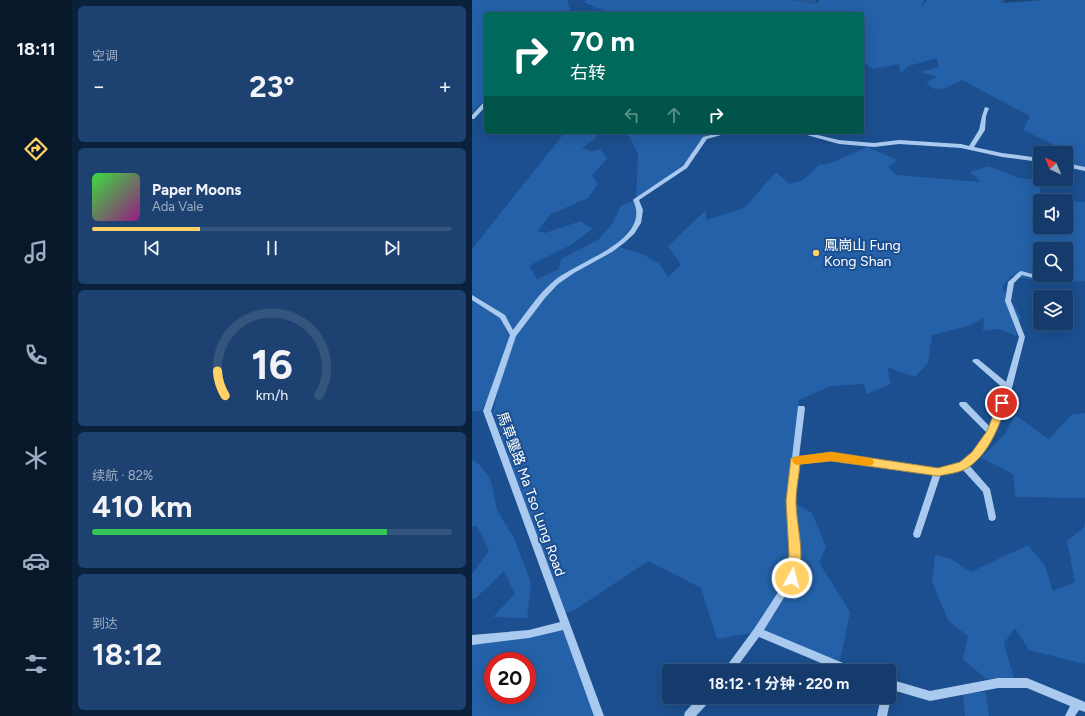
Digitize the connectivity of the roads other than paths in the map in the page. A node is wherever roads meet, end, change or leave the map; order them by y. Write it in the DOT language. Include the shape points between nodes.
graph roads {
  1 [pos="484,105"];
  2 [pos="987,108"];
  3 [pos="472,118"];
  4 [pos="721,134"];
  5 [pos="807,134"];
  6 [pos="971,148"];
  7 [pos="1033,159"];
  8 [pos="1073,166"];
  9 [pos="1085,169"];
  10 [pos="1033,276"];
  11 [pos="472,297"];
  12 [pos="513,335"];
  13 [pos="976,361"];
  14 [pos="1008,388"];
  15 [pos="963,404"];
  16 [pos="800,408"];
  17 [pos="991,433"];
  18 [pos="795,461"];
  19 [pos="964,465"];
  20 [pos="938,472"];
  21 [pos="992,518"];
  22 [pos="917,534"];
  23 [pos="565,625"];
  24 [pos="758,632"];
  25 [pos="472,640"];
  26 [pos="733,664"];
  27 [pos="835,664"];
  28 [pos="896,686"];
  29 [pos="700,704"];
  30 [pos="885,704"];
  31 [pos="1081,705"];
  32 [pos="599,716"];
  33 [pos="689,716"];
  34 [pos="882,716"];
  35 [pos="1070,716"];
  1 -- 3 [label="street"];
  2 -- 6 [label="street" via="982,130"];
  4 -- 12 [label="street, 馬草壟路 Ma Tso Lung Road" via="705,138 685,167 636,200 640,213 637,226 630,236 593,262 563,277"];
  5 -- 6 [label="street" via="839,142 899,142"];
  6 -- 7 [label="street" via="1002,156"];
  8 -- 9 [label="street"];
  10 -- 14 [label="street" via="1021,273 1011,282 1008,301 1022,337"];
  11 -- 12 [label="street" via="503,317"];
  12 -- 23 [label="street, 馬草壟路 Ma Tso Lung Road" via="487,411"];
  13 -- 14 [label="street"];
  14 -- 17 [label="street"];
  15 -- 17 [label="street"];
  16 -- 18 [label="street"];
  17 -- 19 [label="street" via="976,455"];
  18 -- 20 [label="street" via="831,456"];
  18 -- 24 [label="street" via="791,501 795,554 792,578"];
  19 -- 20 [label="street"];
  19 -- 21 [label="street" via="988,491"];
  20 -- 22 [label="street"];
  23 -- 25 [label="street" via="530,634"];
  23 -- 32 [label="street, 馬草壟路 Ma Tso Lung Road"];
  24 -- 26 [label="street"];
  24 -- 27 [label="street"];
  28 -- 31 [label="street" via="930,696 998,683 1027,683"];
  29 -- 33 [label="street"];
  30 -- 34 [label="street"];
  31 -- 35 [label="street"];
}
